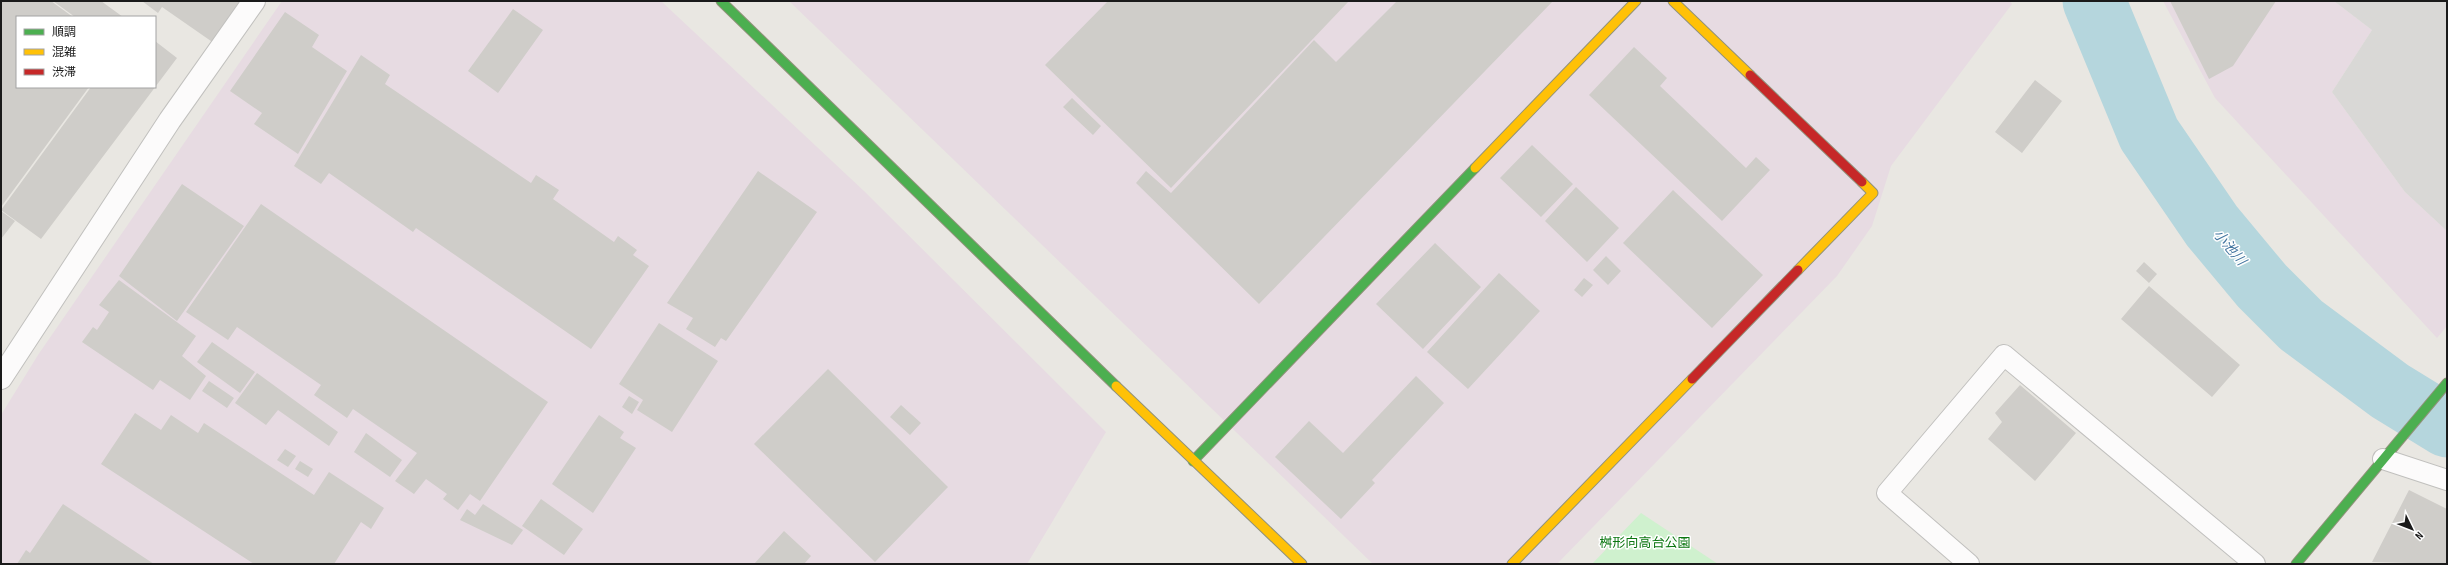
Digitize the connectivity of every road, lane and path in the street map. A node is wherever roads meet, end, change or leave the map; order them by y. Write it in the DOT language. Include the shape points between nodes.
graph roads {
  1 [pos="254,1"];
  2 [pos="721,1"];
  3 [pos="1636,1"];
  4 [pos="1674,1"];
  5 [pos="1,378"];
  6 [pos="2447,382"];
  7 [pos="2383,459"];
  8 [pos="1193,461"];
  9 [pos="2447,480"];
  10 [pos="1302,564"];
  11 [pos="1512,564"];
  12 [pos="1969,564"];
  13 [pos="2255,564"];
  14 [pos="2296,564"];
  1 -- 5 [label="street" via="170,120"];
  2 -- 8 [label="street"];
  3 -- 8 [label="street"];
  4 -- 11 [label="street" via="1873,193"];
  6 -- 7 [label="street"];
  7 -- 9 [label="lane"];
  7 -- 14 [label="street"];
  8 -- 10 [label="street"];
  12 -- 13 [label="lane" via="1887,493 2004,355"];
}
